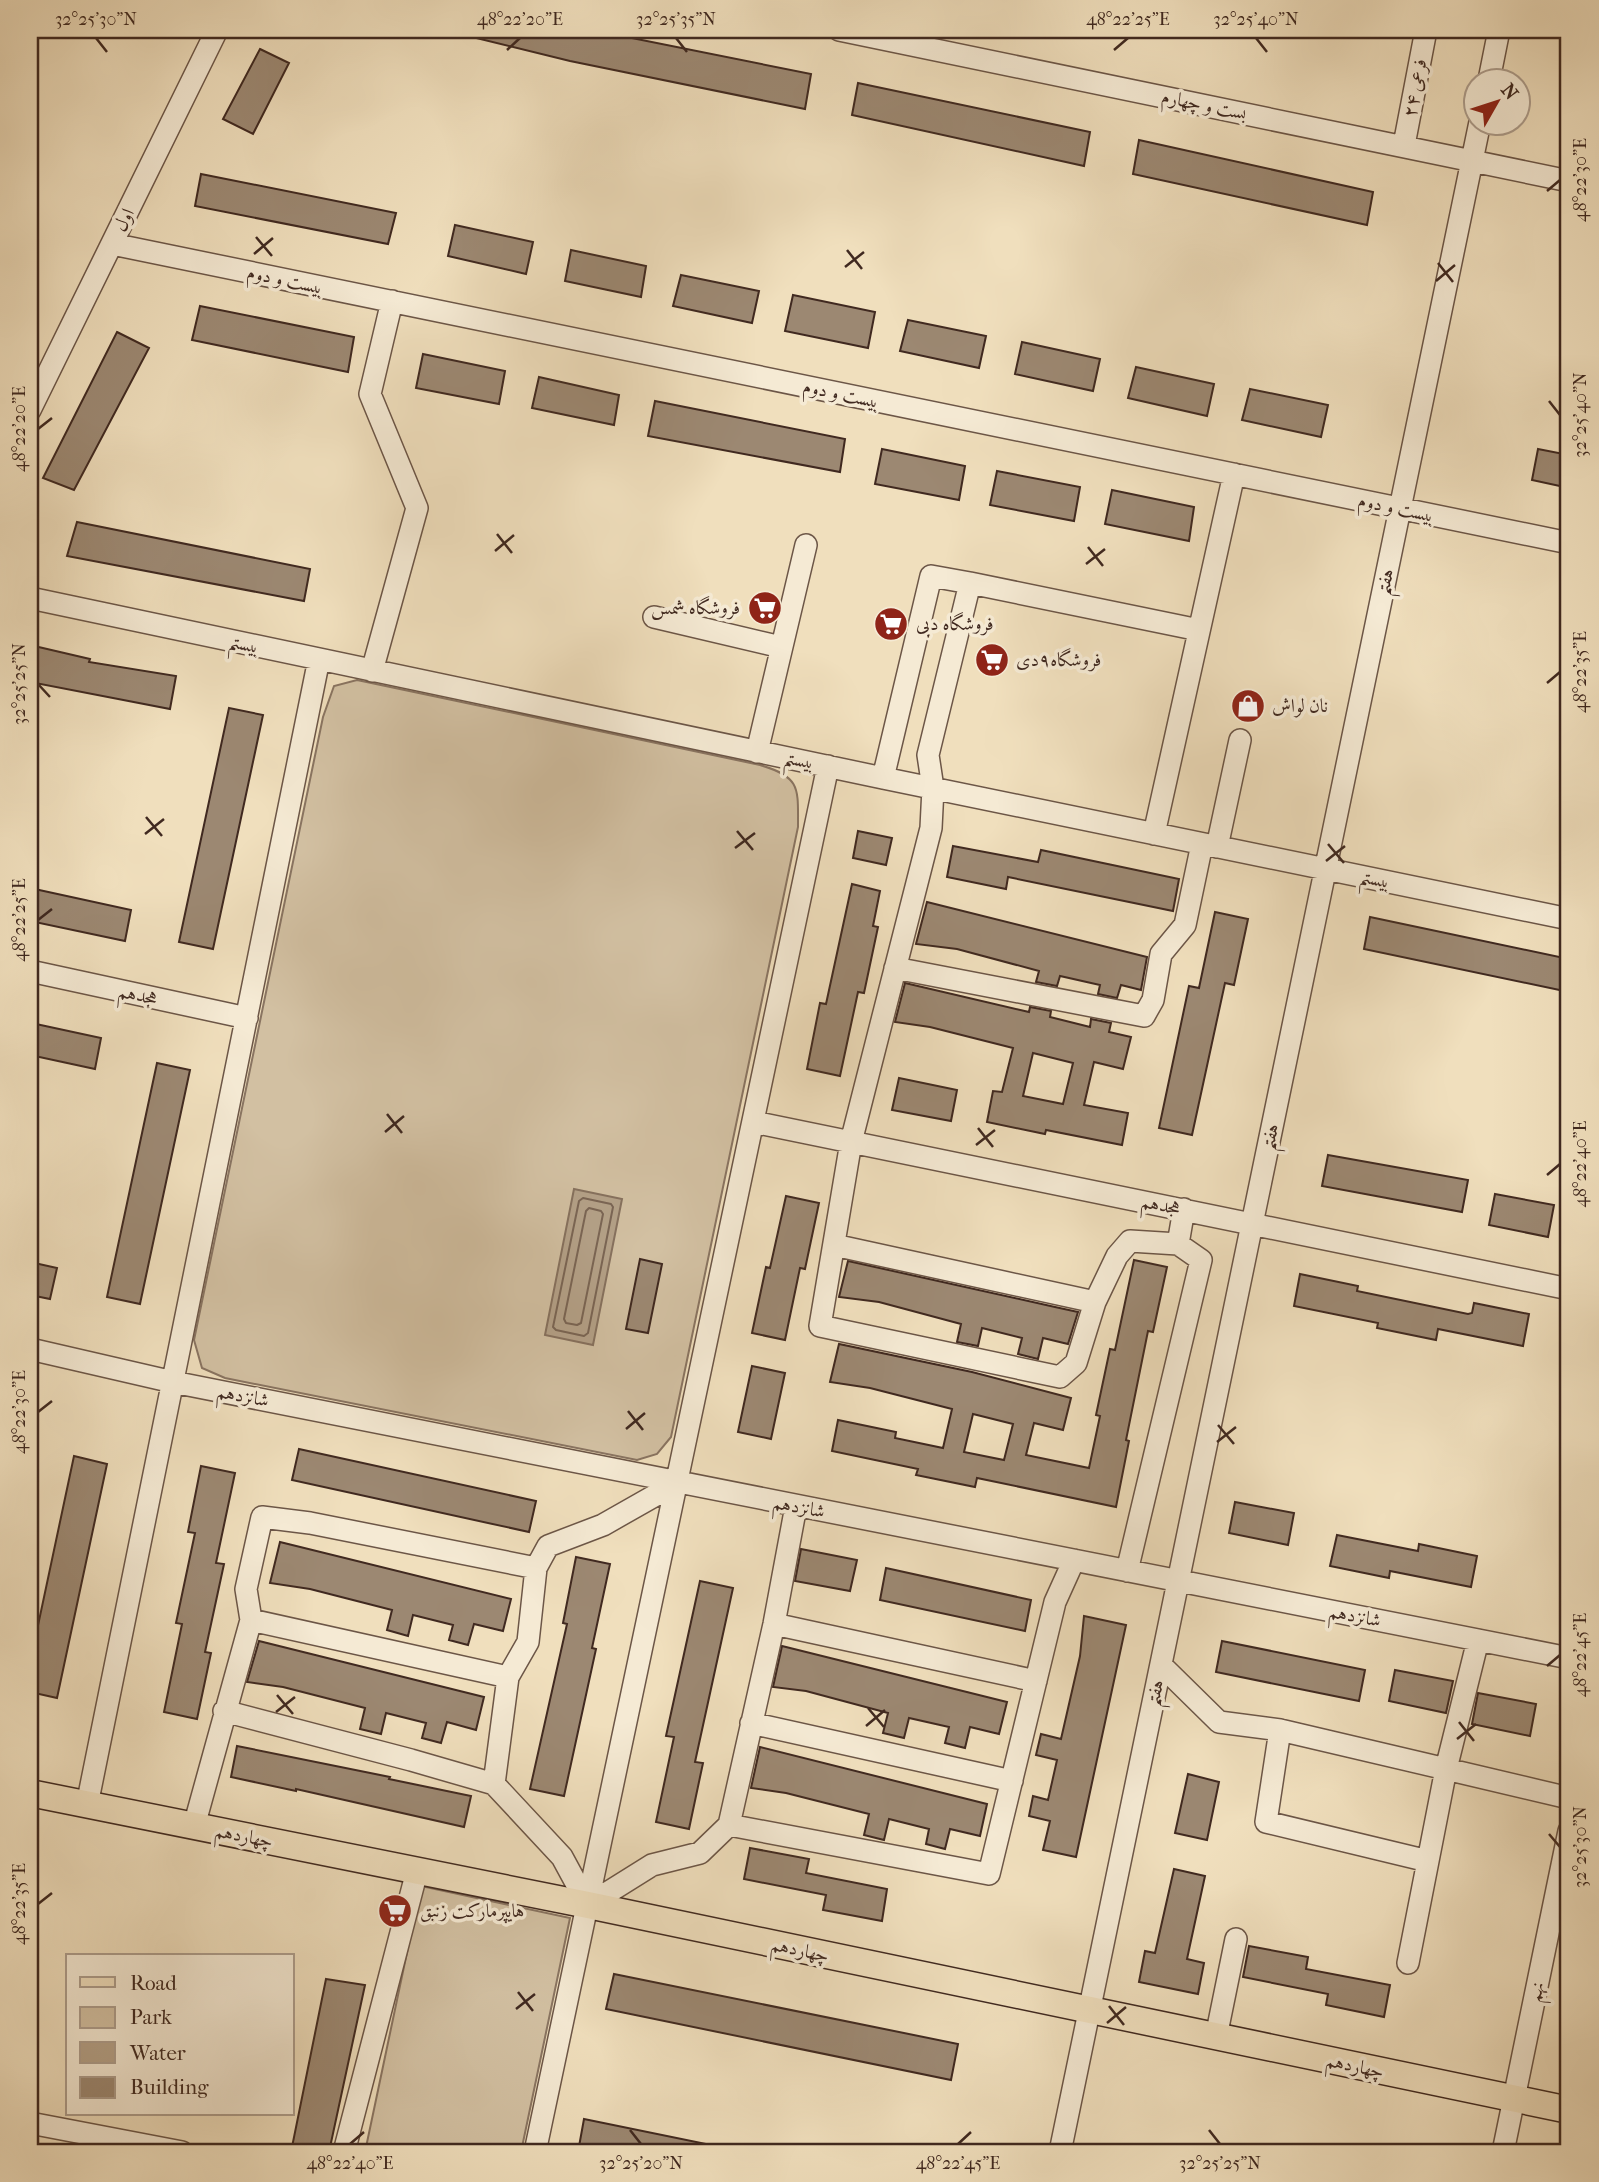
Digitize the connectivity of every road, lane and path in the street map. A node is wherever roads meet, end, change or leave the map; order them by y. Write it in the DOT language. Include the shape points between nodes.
graph roads {
  1 [pos="217,30"];
  2 [pos="839,30"];
  3 [pos="1426,30"];
  4 [pos="1499,30"];
  5 [pos="1492,66"];
  6 [pos="1477,136"];
  7 [pos="1404,145"];
  8 [pos="1472,161"];
  9 [pos="1569,181"];
  10 [pos="112,244"];
  11 [pos="392,302"];
  12 [pos="30,410"];
  13 [pos="1234,474"];
  14 [pos="1400,509"];
  15 [pos="1569,543"];
  16 [pos="806,545"];
  17 [pos="970,583"];
  18 [pos="30,598"];
  19 [pos="654,617"];
  20 [pos="1199,630"];
  21 [pos="782,647"];
  22 [pos="319,659"];
  23 [pos="372,671"];
  24 [pos="1240,740"];
  25 [pos="757,752"];
  26 [pos="828,766"];
  27 [pos="883,778"];
  28 [pos="933,788"];
  29 [pos="1154,834"];
  30 [pos="1210,845"];
  31 [pos="1326,869"];
  32 [pos="1569,919"];
  33 [pos="895,968"];
  34 [pos="30,971"];
  35 [pos="247,1018"];
  36 [pos="753,1122"];
  37 [pos="851,1142"];
  38 [pos="1184,1209"];
  39 [pos="1252,1223"];
  40 [pos="1178,1244"];
  41 [pos="834,1245"];
  42 [pos="1569,1289"];
  43 [pos="1095,1302"];
  44 [pos="30,1349"];
  45 [pos="173,1382"];
  46 [pos="677,1483"];
  47 [pos="796,1506"];
  48 [pos="1074,1560"];
  49 [pos="536,1568"];
  50 [pos="1127,1571"];
  51 [pos="1178,1581"];
  52 [pos="251,1620"];
  53 [pos="774,1624"];
  54 [pos="1478,1640"];
  55 [pos="1569,1658"];
  56 [pos="1161,1665"];
  57 [pos="508,1676"];
  58 [pos="1036,1681"];
  59 [pos="224,1711"];
  60 [pos="751,1723"];
  61 [pos="1280,1730"];
  62 [pos="1446,1769"];
  63 [pos="1012,1781"];
  64 [pos="494,1784"];
  65 [pos="30,1794"];
  66 [pos="1569,1798"];
  67 [pos="88,1805"];
  68 [pos="729,1825"];
  69 [pos="194,1826"];
  70 [pos="1569,1831"];
  71 [pos="1428,1861"];
  72 [pos="418,1871"];
  73 [pos="588,1905"];
  74 [pos="1236,1939"];
  75 [pos="1408,1963"];
  76 [pos="1089,2011"];
  77 [pos="1216,2037"];
  78 [pos="1514,2099"];
  79 [pos="1569,2110"];
  80 [pos="30,2123"];
  81 [pos="84,2124"];
  82 [pos="182,2152"];
  83 [pos="344,2152"];
  84 [pos="535,2152"];
  85 [pos="1060,2152"];
  86 [pos="1503,2152"];
  1 -- 10 [label="street, اول"];
  2 -- 7 [label="street, بست و چهارم"];
  3 -- 7 [label="street, فرعی ۲۴"];
  4 -- 5 [label="street"];
  6 -- 8 [label="street, هفتم"];
  7 -- 8 [label="street, بست و چهارم"];
  8 -- 9 [label="street, بست و چهارم"];
  8 -- 14 [label="street, هفتم"];
  10 -- 11 [label="street, بیست و دوم"];
  10 -- 12 [label="street, اول"];
  11 -- 13 [label="street, بیست و دوم"];
  11 -- 23 [label="street" via="370,394 417,508"];
  13 -- 14 [label="street, بیست و دوم"];
  13 -- 20 [label="street"];
  14 -- 15 [label="street, بیست و دوم"];
  14 -- 31 [label="street, هفتم"];
  16 -- 21 [label="street"];
  17 -- 20 [label="street"];
  17 -- 27 [label="street" via="931,576"];
  17 -- 28 [label="street" via="928,755"];
  18 -- 22 [label="street, بیستم"];
  19 -- 21 [label="street"];
  20 -- 29 [label="street"];
  21 -- 25 [label="street"];
  22 -- 23 [label="street, بیستم"];
  22 -- 35 [label="street"];
  23 -- 25 [label="street, بیستم"];
  24 -- 30 [label="street"];
  25 -- 26 [label="street, بیستم"];
  26 -- 27 [label="street, بیستم"];
  26 -- 36 [label="street"];
  27 -- 28 [label="street, بیستم"];
  28 -- 29 [label="street, بیستم"];
  28 -- 33 [label="street" via="931,828"];
  29 -- 30 [label="street, بیستم"];
  30 -- 31 [label="street, بیستم"];
  30 -- 33 [label="street" via="1185,925 1161,954 1153,1000 1144,1016"];
  31 -- 32 [label="street, بیستم"];
  31 -- 39 [label="street, هفتم"];
  33 -- 37 [label="street"];
  34 -- 35 [label="street, هجدهم"];
  35 -- 45 [label="street"];
  36 -- 37 [label="street, هجدهم"];
  36 -- 46 [label="street"];
  37 -- 38 [label="street, هجدهم"];
  37 -- 41 [label="street"];
  38 -- 39 [label="street, هجدهم"];
  38 -- 40 [label="street"];
  39 -- 42 [label="street, هجدهم"];
  39 -- 51 [label="street, هفتم"];
  40 -- 43 [label="street" via="1130,1241 1117,1256"];
  40 -- 50 [label="street" via="1201,1260"];
  41 -- 43 [label="street"];
  41 -- 43 [label="street" via="820,1326 1060,1377 1076,1363"];
  44 -- 45 [label="street, شانزدهم"];
  45 -- 46 [label="street, شانزدهم"];
  45 -- 67 [label="street"];
  46 -- 47 [label="street, شانزدهم"];
  46 -- 49 [label="street" via="603,1525 548,1546"];
  46 -- 73 [label="street"];
  47 -- 48 [label="street, شانزدهم"];
  47 -- 53 [label="street"];
  48 -- 50 [label="street, شانزدهم"];
  48 -- 58 [label="street" via="1055,1602"];
  49 -- 52 [label="street" via="262,1517 246,1589"];
  49 -- 57 [label="street" via="528,1642"];
  50 -- 51 [label="street, شانزدهم"];
  51 -- 54 [label="street, شانزدهم"];
  51 -- 56 [label="street, هفتم"];
  52 -- 57 [label="street"];
  52 -- 59 [label="street"];
  53 -- 58 [label="street"];
  53 -- 60 [label="street"];
  54 -- 55 [label="street, شانزدهم"];
  54 -- 62 [label="street"];
  56 -- 61 [label="street" via="1219,1722"];
  56 -- 76 [label="street, هفتم"];
  57 -- 64 [label="street"];
  58 -- 63 [label="street"];
  59 -- 64 [label="street"];
  59 -- 69 [label="street"];
  60 -- 63 [label="street"];
  60 -- 68 [label="street"];
  61 -- 62 [label="street"];
  61 -- 71 [label="street" via="1266,1822"];
  62 -- 66 [label="street"];
  62 -- 71 [label="street"];
  63 -- 68 [label="street" via="989,1874"];
  64 -- 73 [label="street" via="562,1857"];
  65 -- 67 [label="main road, چهاردهم"];
  67 -- 69 [label="main road, چهاردهم"];
  68 -- 73 [label="street" via="700,1853 652,1865"];
  69 -- 72 [label="main road, چهاردهم"];
  70 -- 78 [label="street, نهم"];
  71 -- 75 [label="street"];
  72 -- 73 [label="main road, چهاردهم"];
  72 -- 83 [label="street"];
  73 -- 76 [label="main road, چهاردهم"];
  73 -- 84 [label="street"];
  74 -- 77 [label="street"];
  76 -- 77 [label="main road, چهاردهم"];
  76 -- 85 [label="street, هفتم"];
  77 -- 78 [label="main road, چهاردهم"];
  78 -- 79 [label="main road, چهاردهم"];
  78 -- 86 [label="street, نهم"];
  80 -- 81 [label="street"];
  81 -- 82 [label="street"];
}
